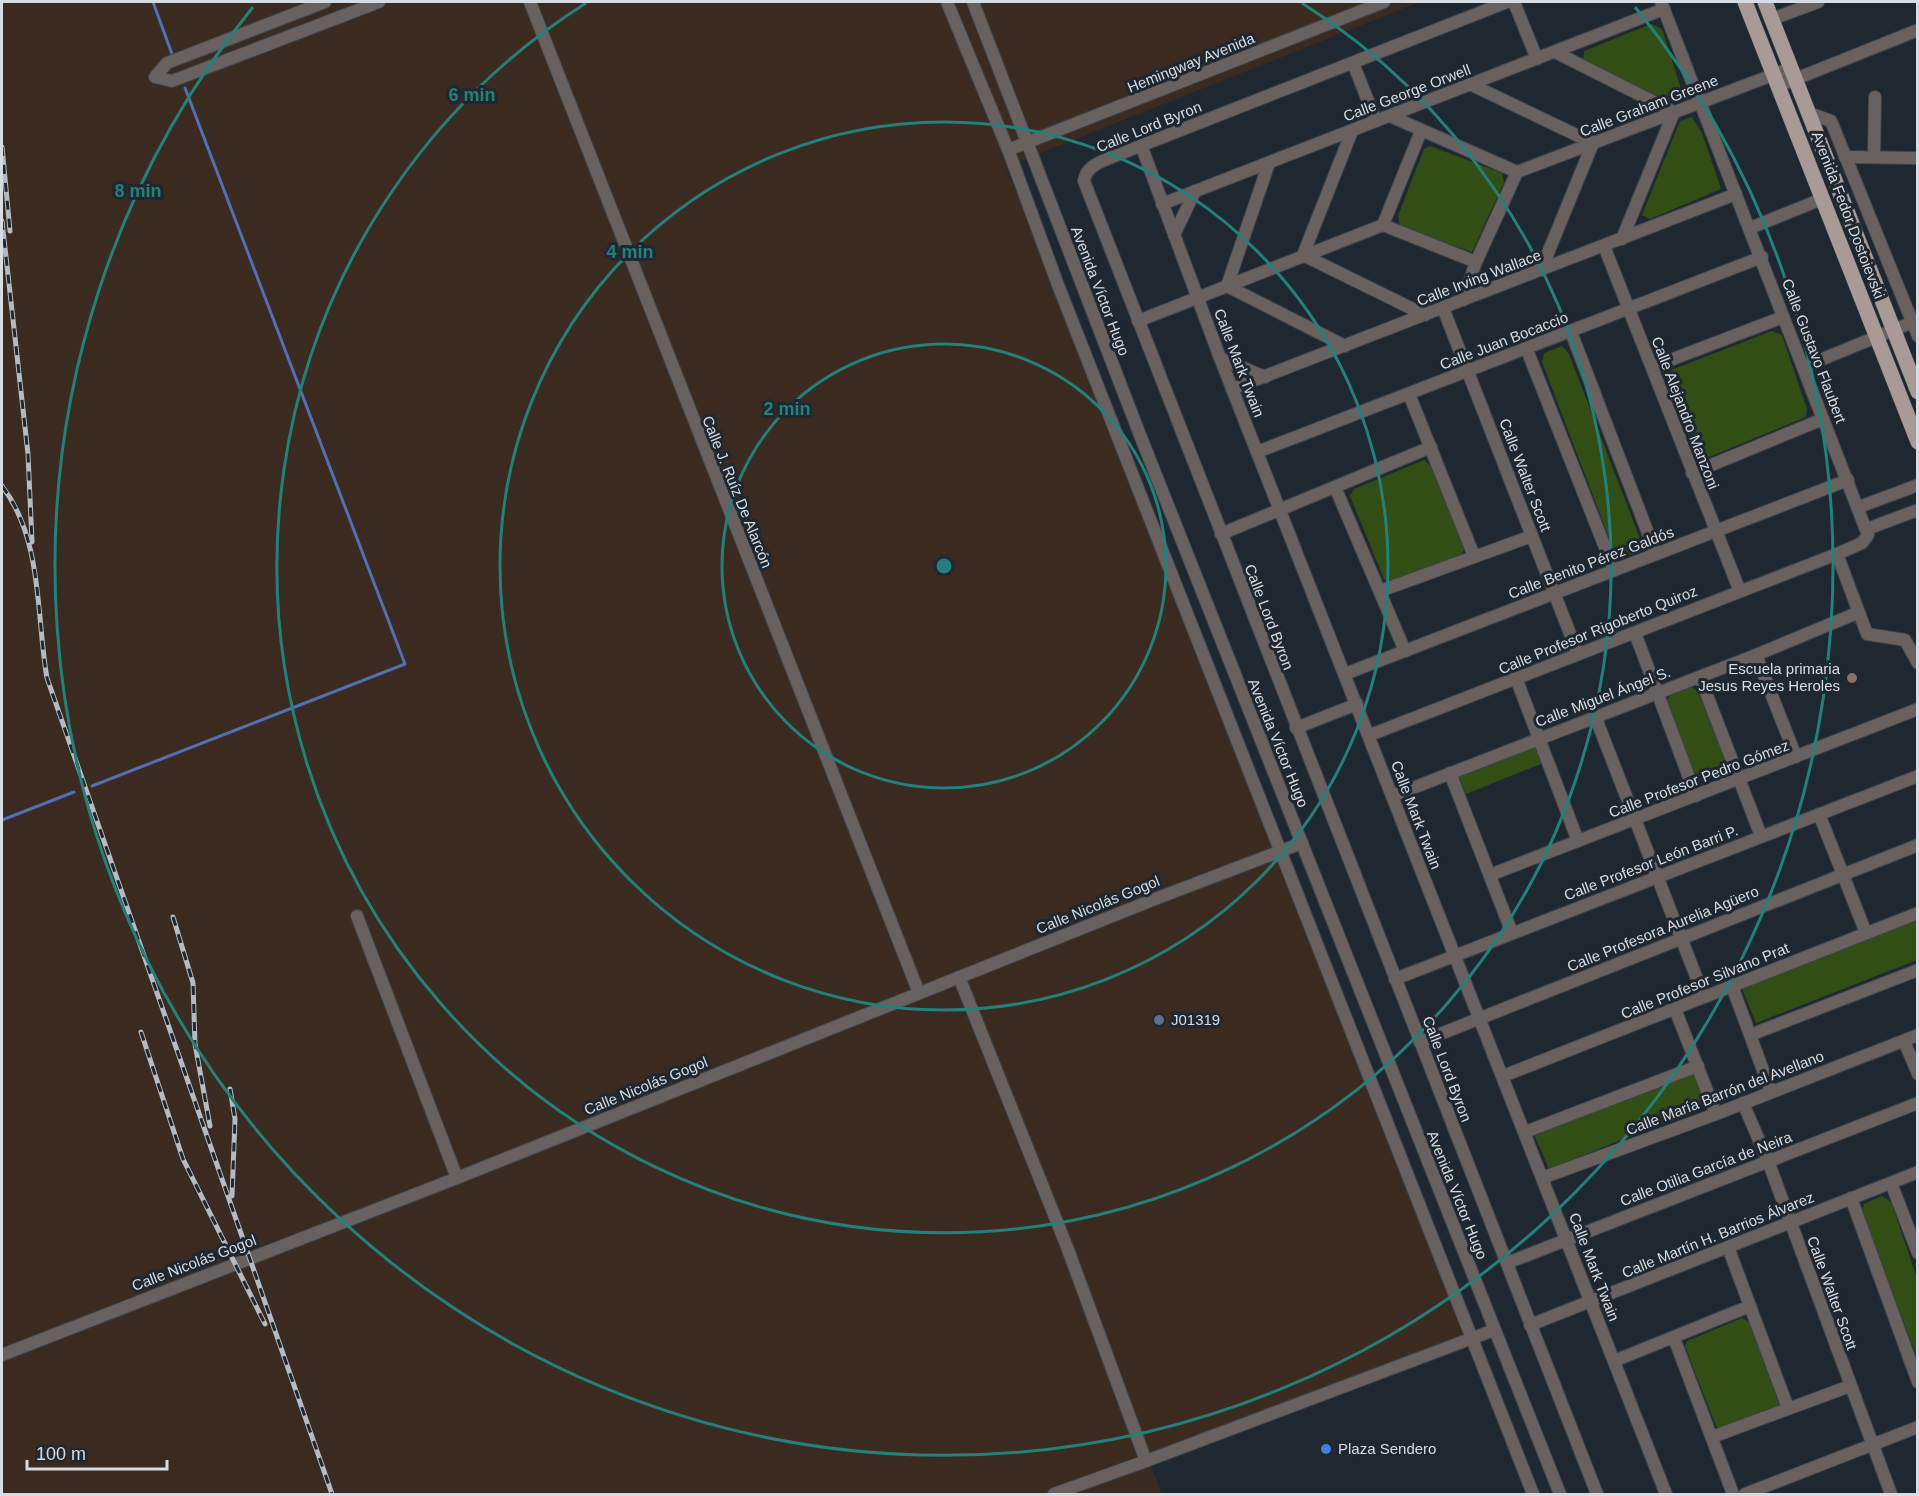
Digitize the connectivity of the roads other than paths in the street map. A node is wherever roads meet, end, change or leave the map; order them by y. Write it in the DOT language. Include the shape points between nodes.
graph roads {
  1 [pos="325,2"];
  2 [pos="379,2"];
  3 [pos="530,2"];
  4 [pos="947,2"];
  5 [pos="973,2"];
  6 [pos="1384,2"];
  7 [pos="1506,2"];
  8 [pos="1514,2"];
  9 [pos="1745,2"];
  10 [pos="1765,2"];
  11 [pos="1818,2"];
  12 [pos="1662,5"];
  13 [pos="1772,19"];
  14 [pos="982,27"];
  15 [pos="1917,30"];
  16 [pos="961,37"];
  17 [pos="1555,52"];
  18 [pos="196,53"];
  19 [pos="1537,59"];
  20 [pos="1353,63"];
  21 [pos="203,70"];
  22 [pos="1793,73"];
  23 [pos="1776,80"];
  24 [pos="1470,84"];
  25 [pos="1875,96"];
  26 [pos="1702,102"];
  27 [pos="1674,112"];
  28 [pos="1809,113"];
  29 [pos="1390,116"];
  30 [pos="1376,121"];
  31 [pos="1352,130"];
  32 [pos="1421,131"];
  33 [pos="1027,143"];
  34 [pos="1593,143"];
  35 [pos="1141,145"];
  36 [pos="1008,150"];
  37 [pos="1845,157"];
  38 [pos="1874,157"];
  39 [pos="1917,158"];
  40 [pos="1269,163"];
  41 [pos="1517,172"];
  42 [pos="1195,191"];
  43 [pos="1736,194"];
  44 [pos="1822,199"];
  45 [pos="1162,204"];
  46 [pos="1383,225"];
  47 [pos="1750,228"];
  48 [pos="1174,235"];
  49 [pos="1622,239"];
  50 [pos="1604,246"];
  51 [pos="1303,255"];
  52 [pos="1762,258"];
  53 [pos="1476,262"];
  54 [pos="1541,270"];
  55 [pos="1227,286"];
  56 [pos="1198,298"];
  57 [pos="1463,300"];
  58 [pos="1629,307"];
  59 [pos="1443,308"];
  60 [pos="1425,315"];
  61 [pos="1783,317"];
  62 [pos="1138,321"];
  63 [pos="1915,321"];
  64 [pos="1893,330"];
  65 [pos="1571,332"];
  66 [pos="1917,336"];
  67 [pos="1876,337"];
  68 [pos="1346,346"];
  69 [pos="1527,350"];
  70 [pos="1220,358"];
  71 [pos="1652,367"];
  72 [pos="1803,367"];
  73 [pos="1468,371"];
  74 [pos="1265,377"];
  75 [pos="1232,389"];
  76 [pos="1917,392"];
  77 [pos="1409,394"];
  78 [pos="1823,419"];
  79 [pos="1917,442"];
  80 [pos="1431,447"];
  81 [pos="1257,452"];
  82 [pos="1692,472"];
  83 [pos="1848,480"];
  84 [pos="1917,485"];
  85 [pos="1335,487"];
  86 [pos="1859,507"];
  87 [pos="1280,509"];
  88 [pos="1917,510"];
  89 [pos="1867,529"];
  90 [pos="1714,531"];
  91 [pos="1221,534"];
  92 [pos="1532,536"];
  93 [pos="1656,554"];
  94 [pos="1837,554"];
  95 [pos="1474,556"];
  96 [pos="1614,570"];
  97 [pos="1739,590"];
  98 [pos="1380,591"];
  99 [pos="1555,594"];
  100 [pos="1857,613"];
  101 [pos="1635,633"];
  102 [pos="1405,651"];
  103 [pos="1578,654"];
  104 [pos="1756,655"];
  105 [pos="1917,663"];
  106 [pos="1345,674"];
  107 [pos="1700,677"];
  108 [pos="1516,678"];
  109 [pos="1657,692"];
  110 [pos="1357,704"];
  111 [pos="1917,709"];
  112 [pos="1594,717"];
  113 [pos="1296,728"];
  114 [pos="1370,735"];
  115 [pos="1539,738"];
  116 [pos="1796,757"];
  117 [pos="1450,772"];
  118 [pos="1917,776"];
  119 [pos="1739,779"];
  120 [pos="1392,796"];
  121 [pos="1696,796"];
  122 [pos="1819,814"];
  123 [pos="1635,820"];
  124 [pos="1761,836"];
  125 [pos="1578,842"];
  126 [pos="1302,843"];
  127 [pos="1917,845"];
  128 [pos="1280,851"];
  129 [pos="1844,874"];
  130 [pos="1490,875"];
  131 [pos="1657,876"];
  132 [pos="1917,913"];
  133 [pos="357,916"];
  134 [pos="1512,933"];
  135 [pos="1866,933"];
  136 [pos="1681,937"];
  137 [pos="1456,955"];
  138 [pos="1917,970"];
  139 [pos="959,977"];
  140 [pos="1395,979"];
  141 [pos="1732,986"];
  142 [pos="919,993"];
  143 [pos="1704,997"];
  144 [pos="1675,1009"];
  145 [pos="1480,1018"];
  146 [pos="1750,1035"];
  147 [pos="1917,1035"];
  148 [pos="1420,1041"];
  149 [pos="1904,1041"];
  150 [pos="1698,1066"];
  151 [pos="1917,1074"];
  152 [pos="1503,1076"];
  153 [pos="1771,1092"];
  154 [pos="1743,1103"];
  155 [pos="1917,1103"];
  156 [pos="1716,1114"];
  157 [pos="1525,1132"];
  158 [pos="1768,1161"];
  159 [pos="1917,1172"];
  160 [pos="457,1178"];
  161 [pos="1542,1178"];
  162 [pos="1891,1183"];
  163 [pos="1851,1198"];
  164 [pos="1790,1222"];
  165 [pos="1566,1239"];
  166 [pos="1728,1247"];
  167 [pos="1917,1253"];
  168 [pos="1507,1263"];
  169 [pos="1592,1301"];
  170 [pos="1750,1306"];
  171 [pos="1530,1325"];
  172 [pos="1494,1330"];
  173 [pos="1472,1338"];
  174 [pos="1674,1338"];
  175 [pos="2,1355"];
  176 [pos="1614,1361"];
  177 [pos="1917,1382"];
  178 [pos="1850,1386"];
  179 [pos="1788,1408"];
  180 [pos="1917,1427"];
  181 [pos="1712,1437"];
  182 [pos="1873,1445"];
  183 [pos="1146,1461"];
  184 [pos="1054,1494"];
  185 [pos="1533,1494"];
  186 [pos="1560,1494"];
  187 [pos="1597,1494"];
  188 [pos="1666,1494"];
  189 [pos="1733,1494"];
  190 [pos="1745,1494"];
  191 [pos="1891,1494"];
  1 -- 18 [label="street"];
  2 -- 21 [label="street"];
  3 -- 142 [label="street, Calle J. Ruíz De Alarcón"];
  4 -- 16 [label="street"];
  5 -- 14 [label="street, Avenida Víctor Hugo"];
  6 -- 33 [label="street, Hemingway Avenida"];
  7 -- 20 [label="street, Calle Lord Byron"];
  8 -- 19 [label="street"];
  9 -- 23 [label="main road, Avenida Fedor Dostoievski"];
  10 -- 13 [label="main road, Avenida Fedor Dostoievski"];
  11 -- 13 [label="street"];
  12 -- 17 [label="street, Calle George Orwell"];
  12 -- 26 [label="street, Calle Gustavo Flaubert"];
  13 -- 22 [label="main road, Avenida Fedor Dostoievski"];
  14 -- 16 [label="street"];
  14 -- 33 [label="street, Avenida Víctor Hugo"];
  15 -- 22 [label="street, Calle Graham Greene"];
  16 -- 36 [label="street"];
  17 -- 19 [label="street, Calle George Orwell"];
  17 -- 27 [label="street"];
  18 -- 21 [label="street"];
  18 -- 21 [label="street" via="167,63 155,77 172,81"];
  19 -- 24 [label="street, Calle George Orwell"];
  20 -- 30 [label="street"];
  20 -- 35 [label="street, Calle Lord Byron"];
  22 -- 23 [label="street, Calle Graham Greene"];
  22 -- 28 [label="main road, Avenida Fedor Dostoievski"];
  23 -- 26 [label="street, Calle Graham Greene"];
  23 -- 44 [label="main road, Avenida Fedor Dostoievski"];
  24 -- 29 [label="street, Calle George Orwell"];
  24 -- 34 [label="street"];
  25 -- 38 [label="street"];
  26 -- 27 [label="street, Calle Graham Greene"];
  26 -- 43 [label="street, Calle Gustavo Flaubert"];
  27 -- 34 [label="street, Calle Graham Greene"];
  27 -- 49 [label="street"];
  28 -- 37 [label="street" via="1831,121"];
  28 -- 64 [label="main road, Avenida Fedor Dostoievski"];
  29 -- 30 [label="street, Calle George Orwell"];
  29 -- 32 [label="street"];
  30 -- 31 [label="street, Calle George Orwell"];
  31 -- 40 [label="street, Calle George Orwell"];
  31 -- 51 [label="street"];
  32 -- 41 [label="street"];
  32 -- 46 [label="street"];
  33 -- 36 [label="street, Hemingway Avenida"];
  33 -- 126 [label="street, Avenida Víctor Hugo"];
  34 -- 41 [label="street, Calle Graham Greene"];
  34 -- 54 [label="street"];
  35 -- 45 [label="street, Calle Mark Twain"];
  35 -- 62 [label="street, Calle Lord Byron" via="1091,166 1084,182"];
  36 -- 128 [label="street"];
  37 -- 38 [label="street"];
  37 -- 63 [label="street"];
  38 -- 39 [label="street"];
  40 -- 42 [label="street, Calle George Orwell"];
  40 -- 55 [label="street"];
  41 -- 53 [label="street"];
  42 -- 45 [label="street, Calle George Orwell"];
  42 -- 48 [label="street"];
  43 -- 47 [label="street, Calle Gustavo Flaubert"];
  43 -- 49 [label="street, Calle Irving Wallace"];
  44 -- 47 [label="street"];
  44 -- 67 [label="main road, Avenida Fedor Dostoievski"];
  45 -- 48 [label="street, Calle Mark Twain"];
  46 -- 51 [label="street"];
  46 -- 53 [label="street"];
  47 -- 52 [label="street, Calle Gustavo Flaubert"];
  48 -- 56 [label="street, Calle Mark Twain"];
  49 -- 50 [label="street, Calle Irving Wallace"];
  50 -- 54 [label="street, Calle Irving Wallace"];
  50 -- 58 [label="street, Calle Alejandro Manzoni"];
  51 -- 55 [label="street"];
  51 -- 60 [label="street"];
  52 -- 58 [label="street, Calle Juan Bocaccio"];
  52 -- 61 [label="street, Calle Gustavo Flaubert"];
  53 -- 57 [label="street"];
  54 -- 57 [label="street, Calle Irving Wallace"];
  55 -- 56 [label="street"];
  55 -- 68 [label="street"];
  56 -- 62 [label="street"];
  56 -- 70 [label="street, Calle Mark Twain"];
  57 -- 59 [label="street, Calle Irving Wallace"];
  58 -- 65 [label="street, Calle Juan Bocaccio"];
  58 -- 71 [label="street, Calle Alejandro Manzoni"];
  59 -- 60 [label="street, Calle Irving Wallace"];
  59 -- 73 [label="street, Calle Walter Scott"];
  60 -- 68 [label="street, Calle Irving Wallace"];
  61 -- 71 [label="street"];
  61 -- 72 [label="street, Calle Gustavo Flaubert"];
  62 -- 91 [label="street, Calle Lord Byron"];
  63 -- 64 [label="street"];
  63 -- 66 [label="street"];
  64 -- 67 [label="street"];
  64 -- 76 [label="main road, Avenida Fedor Dostoievski"];
  65 -- 69 [label="street, Calle Juan Bocaccio"];
  65 -- 93 [label="street"];
  67 -- 72 [label="street"];
  67 -- 79 [label="main road, Avenida Fedor Dostoievski"];
  68 -- 74 [label="street, Calle Irving Wallace"];
  69 -- 73 [label="street, Calle Juan Bocaccio"];
  69 -- 96 [label="street"];
  70 -- 74 [label="street"];
  70 -- 75 [label="street, Calle Mark Twain"];
  71 -- 82 [label="street, Calle Alejandro Manzoni"];
  72 -- 78 [label="street, Calle Gustavo Flaubert"];
  73 -- 77 [label="street, Calle Juan Bocaccio"];
  73 -- 92 [label="street, Calle Walter Scott"];
  74 -- 75 [label="street, Calle Irving Wallace"];
  75 -- 81 [label="street, Calle Mark Twain"];
  77 -- 80 [label="street"];
  77 -- 81 [label="street, Calle Juan Bocaccio"];
  78 -- 82 [label="street"];
  78 -- 83 [label="street, Calle Gustavo Flaubert"];
  80 -- 85 [label="street"];
  80 -- 95 [label="street"];
  81 -- 87 [label="street, Calle Mark Twain"];
  82 -- 90 [label="street, Calle Alejandro Manzoni"];
  83 -- 86 [label="street, Calle Gustavo Flaubert"];
  83 -- 90 [label="street, Calle Benito Pérez Galdós"];
  84 -- 86 [label="street"];
  85 -- 87 [label="street"];
  85 -- 98 [label="street"];
  86 -- 89 [label="street, Calle Gustavo Flaubert"];
  87 -- 91 [label="street"];
  87 -- 106 [label="street, Calle Mark Twain"];
  88 -- 89 [label="street"];
  89 -- 94 [label="street" via="1866,540"];
  90 -- 93 [label="street, Calle Benito Pérez Galdós"];
  90 -- 97 [label="street, Calle Alejandro Manzoni"];
  91 -- 113 [label="street, Calle Lord Byron"];
  92 -- 95 [label="street"];
  92 -- 99 [label="street, Calle Walter Scott"];
  93 -- 96 [label="street, Calle Benito Pérez Galdós"];
  94 -- 97 [label="street, Calle Profesor Rigoberto Quiroz"];
  94 -- 100 [label="street"];
  95 -- 98 [label="street"];
  96 -- 99 [label="street, Calle Benito Pérez Galdós"];
  97 -- 101 [label="street, Calle Profesor Rigoberto Quiroz"];
  98 -- 102 [label="street"];
  99 -- 102 [label="street, Calle Benito Pérez Galdós"];
  99 -- 103 [label="street, Calle Walter Scott"];
  100 -- 104 [label="street, Calle Miguel Ángel S."];
  100 -- 105 [label="street" via="1867,634 1905,640"];
  101 -- 103 [label="street, Calle Profesor Rigoberto Quiroz"];
  101 -- 109 [label="street"];
  102 -- 106 [label="street, Calle Benito Pérez Galdós"];
  103 -- 108 [label="street, Calle Profesor Rigoberto Quiroz"];
  104 -- 107 [label="street, Calle Miguel Ángel S."];
  104 -- 116 [label="street"];
  106 -- 110 [label="street, Calle Mark Twain"];
  107 -- 109 [label="street, Calle Miguel Ángel S."];
  107 -- 119 [label="street"];
  108 -- 114 [label="street, Calle Profesor Rigoberto Quiroz"];
  108 -- 115 [label="street"];
  109 -- 112 [label="street, Calle Miguel Ángel S."];
  109 -- 121 [label="street"];
  110 -- 113 [label="street"];
  110 -- 114 [label="street, Calle Mark Twain"];
  111 -- 116 [label="street, Calle Profesor Pedro Gómez"];
  112 -- 115 [label="street, Calle Miguel Ángel S."];
  112 -- 123 [label="street"];
  113 -- 140 [label="street, Calle Lord Byron"];
  114 -- 120 [label="street, Calle Mark Twain"];
  115 -- 117 [label="street, Calle Miguel Ángel S."];
  115 -- 125 [label="street"];
  116 -- 119 [label="street, Calle Profesor Pedro Gómez"];
  117 -- 120 [label="street, Calle Miguel Ángel S."];
  117 -- 130 [label="street"];
  118 -- 122 [label="street, Calle Profesor León Barri P."];
  119 -- 121 [label="street, Calle Profesor Pedro Gómez"];
  119 -- 124 [label="street"];
  120 -- 137 [label="street, Calle Mark Twain"];
  121 -- 123 [label="street, Calle Profesor Pedro Gómez"];
  122 -- 124 [label="street, Calle Profesor León Barri P."];
  122 -- 129 [label="street"];
  123 -- 125 [label="street, Calle Profesor Pedro Gómez"];
  123 -- 131 [label="street"];
  124 -- 131 [label="street, Calle Profesor León Barri P."];
  125 -- 130 [label="street, Calle Profesor Pedro Gómez"];
  126 -- 128 [label="street, Calle Nicolás Gogol"];
  126 -- 172 [label="street, Avenida Víctor Hugo"];
  127 -- 129 [label="street, Calle Profesora Aurelia Agüero"];
  128 -- 139 [label="street, Calle Nicolás Gogol"];
  128 -- 173 [label="street"];
  129 -- 135 [label="street"];
  129 -- 136 [label="street, Calle Profesora Aurelia Agüero"];
  130 -- 134 [label="street"];
  131 -- 134 [label="street, Calle Profesor León Barri P."];
  131 -- 136 [label="street"];
  132 -- 135 [label="street, Calle Profesor Silvano Prat"];
  133 -- 160 [label="street"];
  134 -- 137 [label="street, Calle Profesor León Barri P."];
  135 -- 141 [label="street, Calle Profesor Silvano Prat"];
  136 -- 143 [label="street"];
  136 -- 145 [label="street, Calle Profesora Aurelia Agüero"];
  137 -- 140 [label="street, Calle Profesor León Barri P."];
  137 -- 145 [label="street, Calle Mark Twain"];
  138 -- 146 [label="street"];
  139 -- 142 [label="street, Calle Nicolás Gogol"];
  139 -- 183 [label="street" via="1067,1247"];
  140 -- 148 [label="street, Calle Lord Byron"];
  141 -- 143 [label="street, Calle Profesor Silvano Prat"];
  141 -- 146 [label="street"];
  142 -- 160 [label="street, Calle Nicolás Gogol"];
  143 -- 144 [label="street, Calle Profesor Silvano Prat"];
  144 -- 150 [label="street"];
  144 -- 152 [label="street, Calle Profesor Silvano Prat"];
  145 -- 148 [label="street, Calle Profesora Aurelia Agüero"];
  145 -- 152 [label="street, Calle Mark Twain"];
  146 -- 153 [label="street"];
  147 -- 149 [label="street, Calle María Barrón del Avellano"];
  148 -- 168 [label="street, Calle Lord Byron"];
  149 -- 151 [label="street"];
  149 -- 153 [label="street, Calle María Barrón del Avellano"];
  150 -- 156 [label="street"];
  150 -- 157 [label="street"];
  152 -- 157 [label="street, Calle Mark Twain"];
  153 -- 154 [label="street, Calle María Barrón del Avellano"];
  154 -- 156 [label="street, Calle María Barrón del Avellano"];
  154 -- 158 [label="street, Calle Walter Scott"];
  155 -- 158 [label="street, Calle Otilia García de Neira"];
  156 -- 161 [label="street, Calle María Barrón del Avellano"];
  157 -- 161 [label="street, Calle Mark Twain"];
  158 -- 164 [label="street, Calle Walter Scott"];
  158 -- 165 [label="street, Calle Otilia García de Neira"];
  159 -- 162 [label="street, Calle Martín H. Barrios Álvarez"];
  160 -- 175 [label="street, Calle Nicolás Gogol"];
  161 -- 165 [label="street, Calle Mark Twain"];
  162 -- 163 [label="street, Calle Martín H. Barrios Álvarez"];
  162 -- 167 [label="street"];
  163 -- 164 [label="street, Calle Martín H. Barrios Álvarez"];
  163 -- 177 [label="street"];
  164 -- 166 [label="street, Calle Martín H. Barrios Álvarez"];
  164 -- 178 [label="street, Calle Walter Scott"];
  165 -- 168 [label="street, Calle Otilia García de Neira"];
  165 -- 169 [label="street, Calle Mark Twain"];
  166 -- 169 [label="street, Calle Martín H. Barrios Álvarez"];
  166 -- 170 [label="street"];
  168 -- 171 [label="street, Calle Lord Byron"];
  169 -- 171 [label="street, Calle Martín H. Barrios Álvarez"];
  169 -- 176 [label="street, Calle Mark Twain"];
  170 -- 174 [label="street"];
  170 -- 179 [label="street"];
  171 -- 187 [label="street, Calle Lord Byron"];
  172 -- 173 [label="street"];
  172 -- 186 [label="street, Avenida Víctor Hugo"];
  173 -- 183 [label="street"];
  173 -- 185 [label="street"];
  174 -- 176 [label="street"];
  174 -- 181 [label="street"];
  176 -- 188 [label="street, Calle Mark Twain"];
  178 -- 179 [label="street"];
  178 -- 182 [label="street, Calle Walter Scott"];
  179 -- 181 [label="street"];
  180 -- 182 [label="street"];
  181 -- 189 [label="street"];
  182 -- 190 [label="street"];
  182 -- 191 [label="street, Calle Walter Scott"];
  183 -- 184 [label="street"];
}
